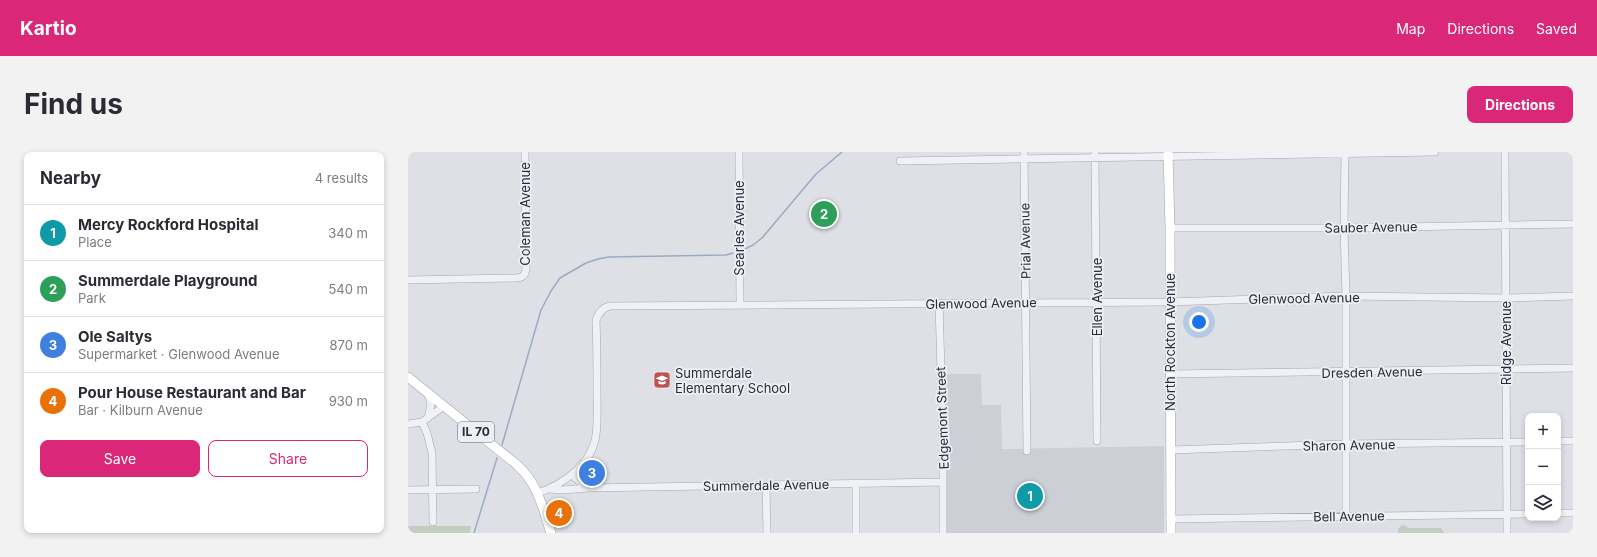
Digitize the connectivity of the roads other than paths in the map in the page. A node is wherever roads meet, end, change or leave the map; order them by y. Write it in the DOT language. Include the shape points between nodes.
graph roads {
  1 [pos="525,152"];
  2 [pos="739,152"];
  3 [pos="1435,152"];
  4 [pos="1505,152"];
  5 [pos="1345,153"];
  6 [pos="1168,154"];
  7 [pos="1095,155"];
  8 [pos="1024,156"];
  9 [pos="900,162"];
  10 [pos="1573,224"];
  11 [pos="1505,225"];
  12 [pos="1170,228"];
  13 [pos="1344,228"];
  14 [pos="408,280"];
  15 [pos="1346,296"];
  16 [pos="1573,296"];
  17 [pos="1506,298"];
  18 [pos="1026,302"];
  19 [pos="1097,302"];
  20 [pos="1170,302"];
  21 [pos="938,303"];
  22 [pos="740,304"];
  23 [pos="1573,368"];
  24 [pos="1506,369"];
  25 [pos="1346,372"];
  26 [pos="1170,374"];
  27 [pos="408,377"];
  28 [pos="428,393"];
  29 [pos="444,406"];
  30 [pos="425,420"];
  31 [pos="408,424"];
  32 [pos="1097,441"];
  33 [pos="1561,441"];
  34 [pos="1573,441"];
  35 [pos="1506,442"];
  36 [pos="1525,442"];
  37 [pos="1346,444"];
  38 [pos="1170,450"];
  39 [pos="1027,451"];
  40 [pos="572,475"];
  41 [pos="943,482"];
  42 [pos="856,484"];
  43 [pos="766,485"];
  44 [pos="588,488"];
  45 [pos="476,489"];
  46 [pos="550,489"];
  47 [pos="408,490"];
  48 [pos="432,490"];
  49 [pos="538,493"];
  50 [pos="1573,512"];
  51 [pos="1561,513"];
  52 [pos="1507,514"];
  53 [pos="1525,514"];
  54 [pos="1346,516"];
  55 [pos="1170,519"];
  56 [pos="433,522"];
  57 [pos="551,533"];
  58 [pos="767,533"];
  59 [pos="856,533"];
  60 [pos="943,533"];
  61 [pos="1170,533"];
  62 [pos="1507,533"];
  1 -- 14 [label="street, Coleman Avenue" via="526,269 523,276"];
  2 -- 22 [label="street, Searles Avenue"];
  3 -- 5 [label="street"];
  4 -- 11 [label="street, Ridge Avenue"];
  5 -- 6 [label="street"];
  5 -- 13 [label="street"];
  6 -- 7 [label="street"];
  6 -- 12 [label="main road, North Rockton Avenue"];
  7 -- 8 [label="street"];
  7 -- 19 [label="street, Ellen Avenue"];
  8 -- 9 [label="street"];
  8 -- 18 [label="street, Prial Avenue"];
  10 -- 11 [label="street, Sauber Avenue"];
  11 -- 13 [label="street, Sauber Avenue"];
  11 -- 17 [label="street, Ridge Avenue"];
  12 -- 13 [label="street, Sauber Avenue"];
  12 -- 20 [label="main road, North Rockton Avenue"];
  13 -- 15 [label="street"];
  15 -- 17 [label="street, Glenwood Avenue"];
  15 -- 20 [label="street, Glenwood Avenue"];
  15 -- 25 [label="street"];
  16 -- 17 [label="street, Glenwood Avenue"];
  17 -- 24 [label="street, Ridge Avenue"];
  18 -- 19 [label="street, Glenwood Avenue"];
  18 -- 21 [label="street, Glenwood Avenue"];
  18 -- 39 [label="street, Prial Avenue"];
  19 -- 20 [label="street, Glenwood Avenue"];
  19 -- 32 [label="street, Ellen Avenue"];
  20 -- 26 [label="main road, North Rockton Avenue"];
  21 -- 22 [label="street, Glenwood Avenue"];
  21 -- 41 [label="street, Edgemont Street"];
  22 -- 40 [label="street, Glenwood Avenue" via="617,305 602,310 596,321 596,435 586,459"];
  23 -- 24 [label="street, Dresden Avenue"];
  24 -- 25 [label="street, Dresden Avenue"];
  24 -- 35 [label="street, Ridge Avenue"];
  25 -- 26 [label="street, Dresden Avenue"];
  25 -- 37 [label="street"];
  26 -- 38 [label="main road, North Rockton Avenue"];
  27 -- 28 [label="main road, IL 70"];
  28 -- 29 [label="main road, IL 70"];
  28 -- 30 [label="street" via="431,404"];
  29 -- 30 [label="street"];
  29 -- 49 [label="main road, IL 70" via="522,470"];
  30 -- 31 [label="street"];
  30 -- 48 [label="street" via="431,445"];
  33 -- 34 [label="street"];
  35 -- 36 [label="street, Sharon Avenue"];
  35 -- 37 [label="street, Sharon Avenue"];
  35 -- 52 [label="street, Ridge Avenue"];
  37 -- 38 [label="street, Sharon Avenue"];
  37 -- 54 [label="street"];
  38 -- 55 [label="main road, North Rockton Avenue"];
  40 -- 44 [label="street"];
  40 -- 46 [label="street, Glenwood Avenue"];
  41 -- 42 [label="street, Summerdale Avenue"];
  41 -- 60 [label="street, Edgemont Street"];
  42 -- 43 [label="street, Summerdale Avenue"];
  42 -- 59 [label="street"];
  43 -- 44 [label="street, Summerdale Avenue"];
  43 -- 58 [label="street"];
  44 -- 46 [label="street, Summerdale Avenue"];
  45 -- 48 [label="street"];
  46 -- 49 [label="street, Glenwood Avenue"];
  47 -- 48 [label="street"];
  48 -- 56 [label="street"];
  49 -- 57 [label="main road, IL 70"];
  50 -- 51 [label="street"];
  52 -- 53 [label="street, Bell Avenue"];
  52 -- 54 [label="street, Bell Avenue"];
  52 -- 62 [label="street, Ridge Avenue"];
  54 -- 55 [label="street, Bell Avenue"];
  55 -- 61 [label="main road, North Rockton Avenue"];
}
